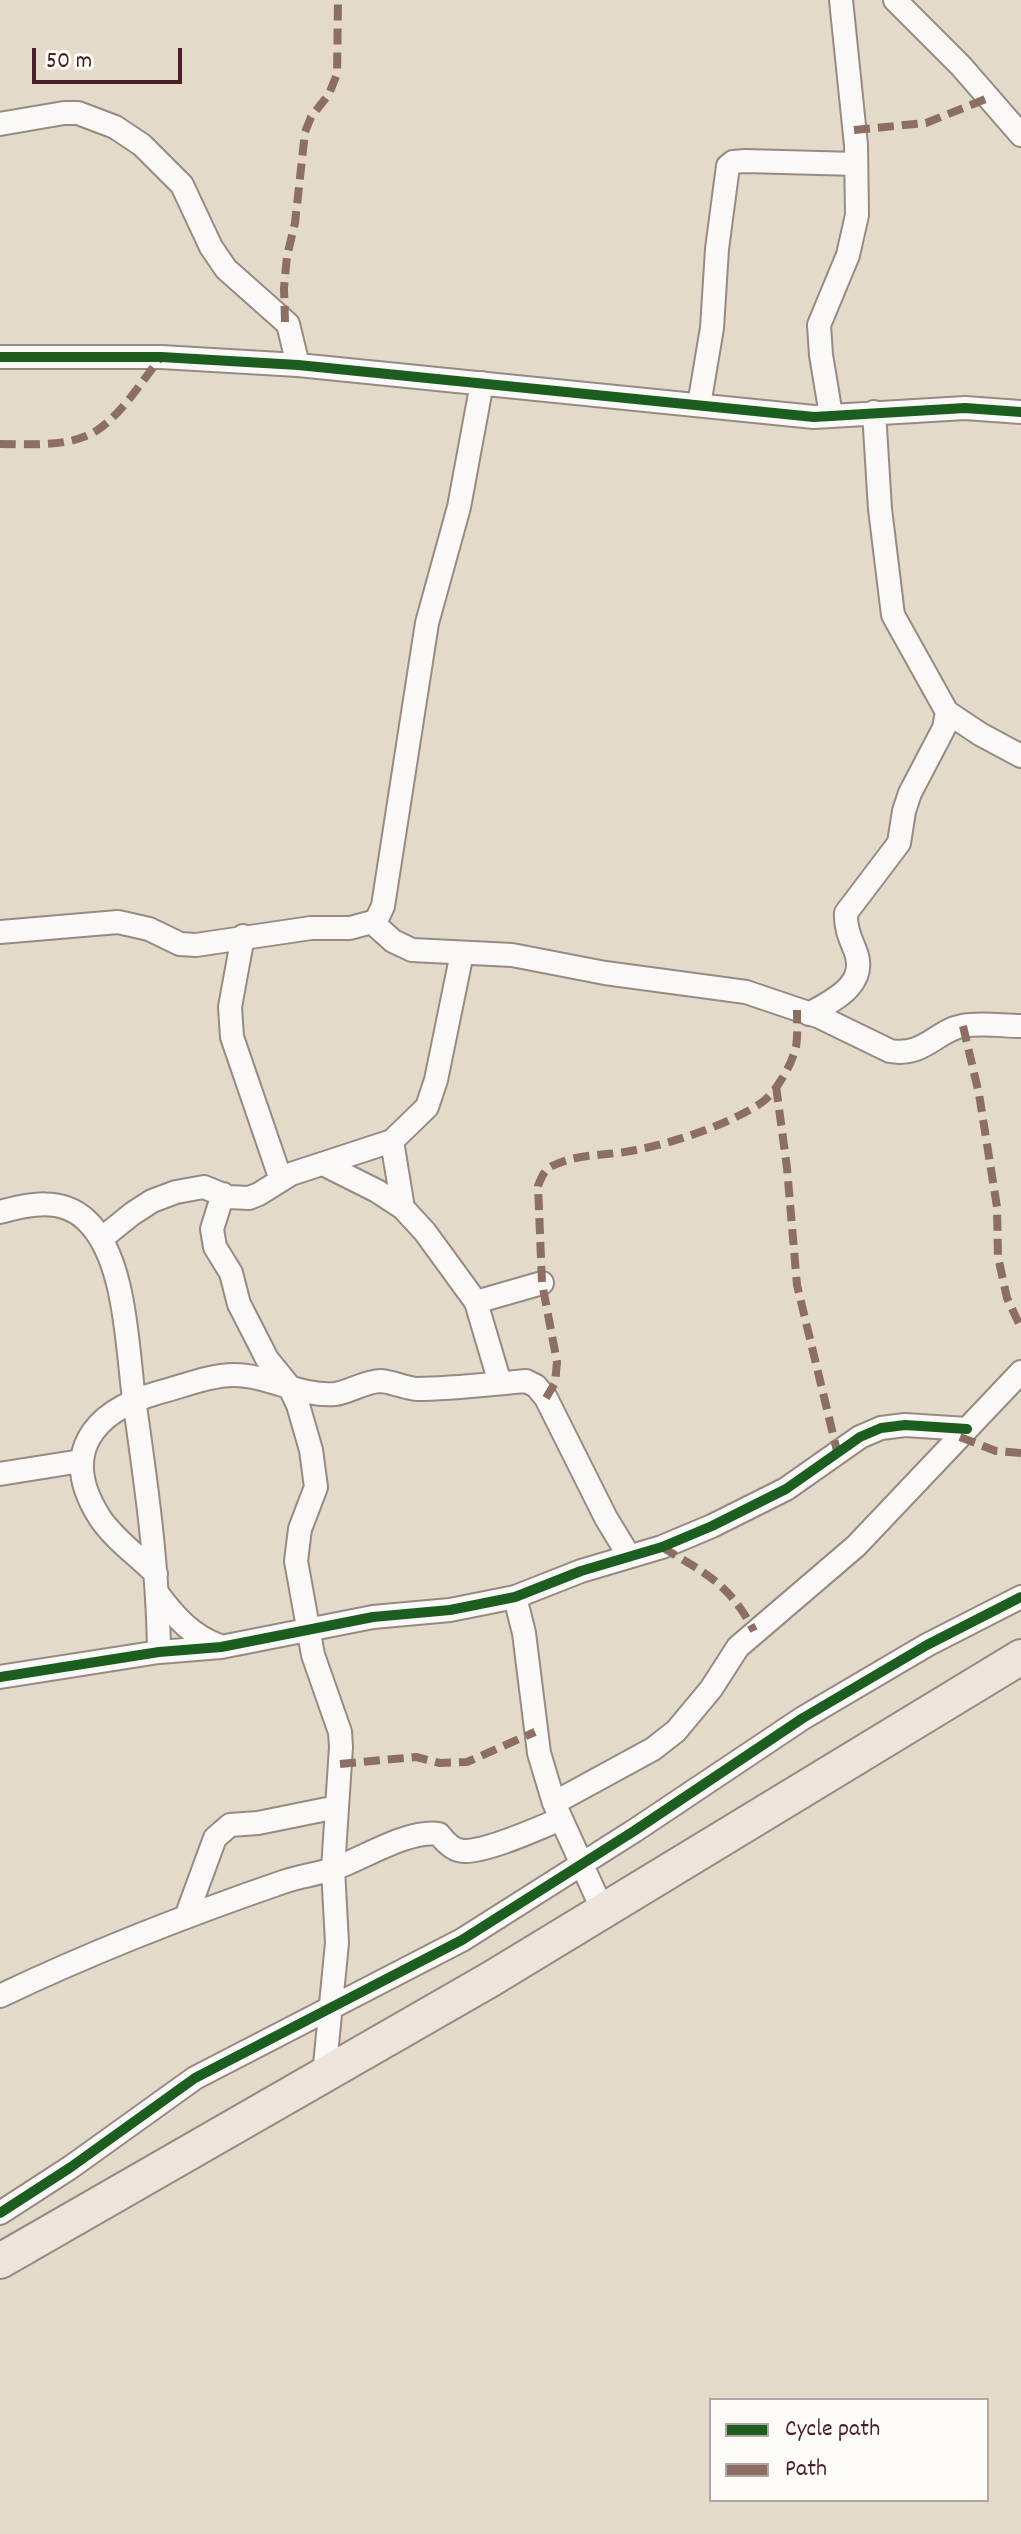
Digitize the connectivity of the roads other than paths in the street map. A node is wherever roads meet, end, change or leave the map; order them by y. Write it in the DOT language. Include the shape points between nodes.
graph roads {
  1 [pos="841,0"];
  2 [pos="895,0"];
  3 [pos="0,124"];
  4 [pos="1021,135"];
  5 [pos="856,164"];
  6 [pos="0,357"];
  7 [pos="298,365"];
  8 [pos="482,383"];
  9 [pos="699,405"];
  10 [pos="874,412"];
  11 [pos="1021,412"];
  12 [pos="831,415"];
  13 [pos="947,712"];
  14 [pos="1021,756"];
  15 [pos="373,923"];
  16 [pos="0,932"];
  17 [pos="243,936"];
  18 [pos="462,953"];
  19 [pos="809,1014"];
  20 [pos="1021,1026"];
  21 [pos="392,1141"];
  22 [pos="323,1164"];
  23 [pos="281,1180"];
  24 [pos="223,1194"];
  25 [pos="403,1208"];
  26 [pos="0,1212"];
  27 [pos="101,1239"];
  28 [pos="542,1283"];
  29 [pos="476,1302"];
  30 [pos="1021,1372"];
  31 [pos="500,1383"];
  32 [pos="289,1386"];
  33 [pos="134,1400"];
  34 [pos="967,1429"];
  35 [pos="81,1461"];
  36 [pos="0,1474"];
  37 [pos="629,1556"];
  38 [pos="157,1584"];
  39 [pos="515,1597"];
  40 [pos="1021,1597"];
  41 [pos="308,1628"];
  42 [pos="221,1647"];
  43 [pos="159,1652"];
  44 [pos="1021,1657"];
  45 [pos="0,1677"];
  46 [pos="337,1807"];
  47 [pos="558,1811"];
  48 [pos="583,1863"];
  49 [pos="333,1869"];
  50 [pos="603,1911"];
  51 [pos="186,1917"];
  52 [pos="0,1996"];
  53 [pos="332,2007"];
  54 [pos="324,2075"];
  55 [pos="0,2213"];
  56 [pos="0,2261"];
  1 -- 5 [label="street"];
  2 -- 4 [label="street"];
  3 -- 7 [label="street" via="78,113 115,127 142,145 182,185 226,269 288,324"];
  5 -- 9 [label="street" via="745,161 728,166"];
  5 -- 12 [label="street" via="857,215 848,255 819,325"];
  6 -- 7 [label="street" via="161,357"];
  7 -- 8 [label="street"];
  8 -- 9 [label="street"];
  8 -- 15 [label="street" via="459,507 427,623 383,906"];
  9 -- 12 [label="street"];
  10 -- 11 [label="street"];
  10 -- 12 [label="street"];
  10 -- 13 [label="street" via="893,615"];
  13 -- 14 [label="street"];
  13 -- 19 [label="street" via="907,802 899,843 846,913 859,968 855,981"];
  15 -- 17 [label="street"];
  15 -- 18 [label="street" via="402,947"];
  16 -- 17 [label="street" via="118,922 180,944"];
  17 -- 23 [label="street" via="230,1007 232,1037"];
  18 -- 19 [label="street" via="512,955 746,992"];
  18 -- 21 [label="street" via="427,1107"];
  19 -- 20 [label="street" via="900,1053 927,1046 963,1026"];
  21 -- 22 [label="street"];
  21 -- 25 [label="street"];
  22 -- 23 [label="street"];
  22 -- 25 [label="street"];
  23 -- 24 [label="street" via="249,1198"];
  24 -- 27 [label="street" via="204,1187 176,1192 142,1207"];
  24 -- 32 [label="street" via="212,1229 215,1247 267,1359"];
  25 -- 29 [label="street"];
  26 -- 27 [label="street" via="56,1203 86,1219"];
  27 -- 33 [label="street" via="115,1276"];
  28 -- 29 [label="street"];
  29 -- 31 [label="street"];
  30 -- 34 [label="street"];
  31 -- 32 [label="street" via="416,1389 383,1381 333,1394"];
  31 -- 37 [label="street" via="526,1381 546,1398"];
  32 -- 33 [label="street" via="233,1375"];
  32 -- 41 [label="street" via="311,1450 316,1487 296,1544"];
  33 -- 35 [label="street" via="92,1430"];
  33 -- 38 [label="street"];
  34 -- 37 [label="street" via="881,1428 738,1514"];
  34 -- 47 [label="street" via="856,1546 738,1647 676,1731"];
  35 -- 36 [label="street"];
  35 -- 38 [label="street" via="101,1518"];
  37 -- 39 [label="street"];
  38 -- 42 [label="street" via="190,1630"];
  38 -- 43 [label="street"];
  39 -- 41 [label="street"];
  39 -- 47 [label="street" via="539,1753"];
  40 -- 48 [label="street" via="803,1718"];
  41 -- 42 [label="street"];
  41 -- 46 [label="street" via="340,1732"];
  42 -- 43 [label="street"];
  43 -- 45 [label="street"];
  44 -- 50 [label="main road"];
  46 -- 49 [label="street"];
  46 -- 51 [label="street" via="221,1830"];
  47 -- 48 [label="street"];
  47 -- 49 [label="street" via="523,1835 464,1851 439,1834 422,1834"];
  48 -- 50 [label="street"];
  48 -- 53 [label="street" via="462,1940"];
  49 -- 51 [label="street"];
  49 -- 53 [label="street" via="337,1943"];
  50 -- 54 [label="main road"];
  51 -- 52 [label="street"];
  53 -- 54 [label="street"];
  53 -- 55 [label="street" via="195,2078"];
  54 -- 56 [label="main road"];
}
